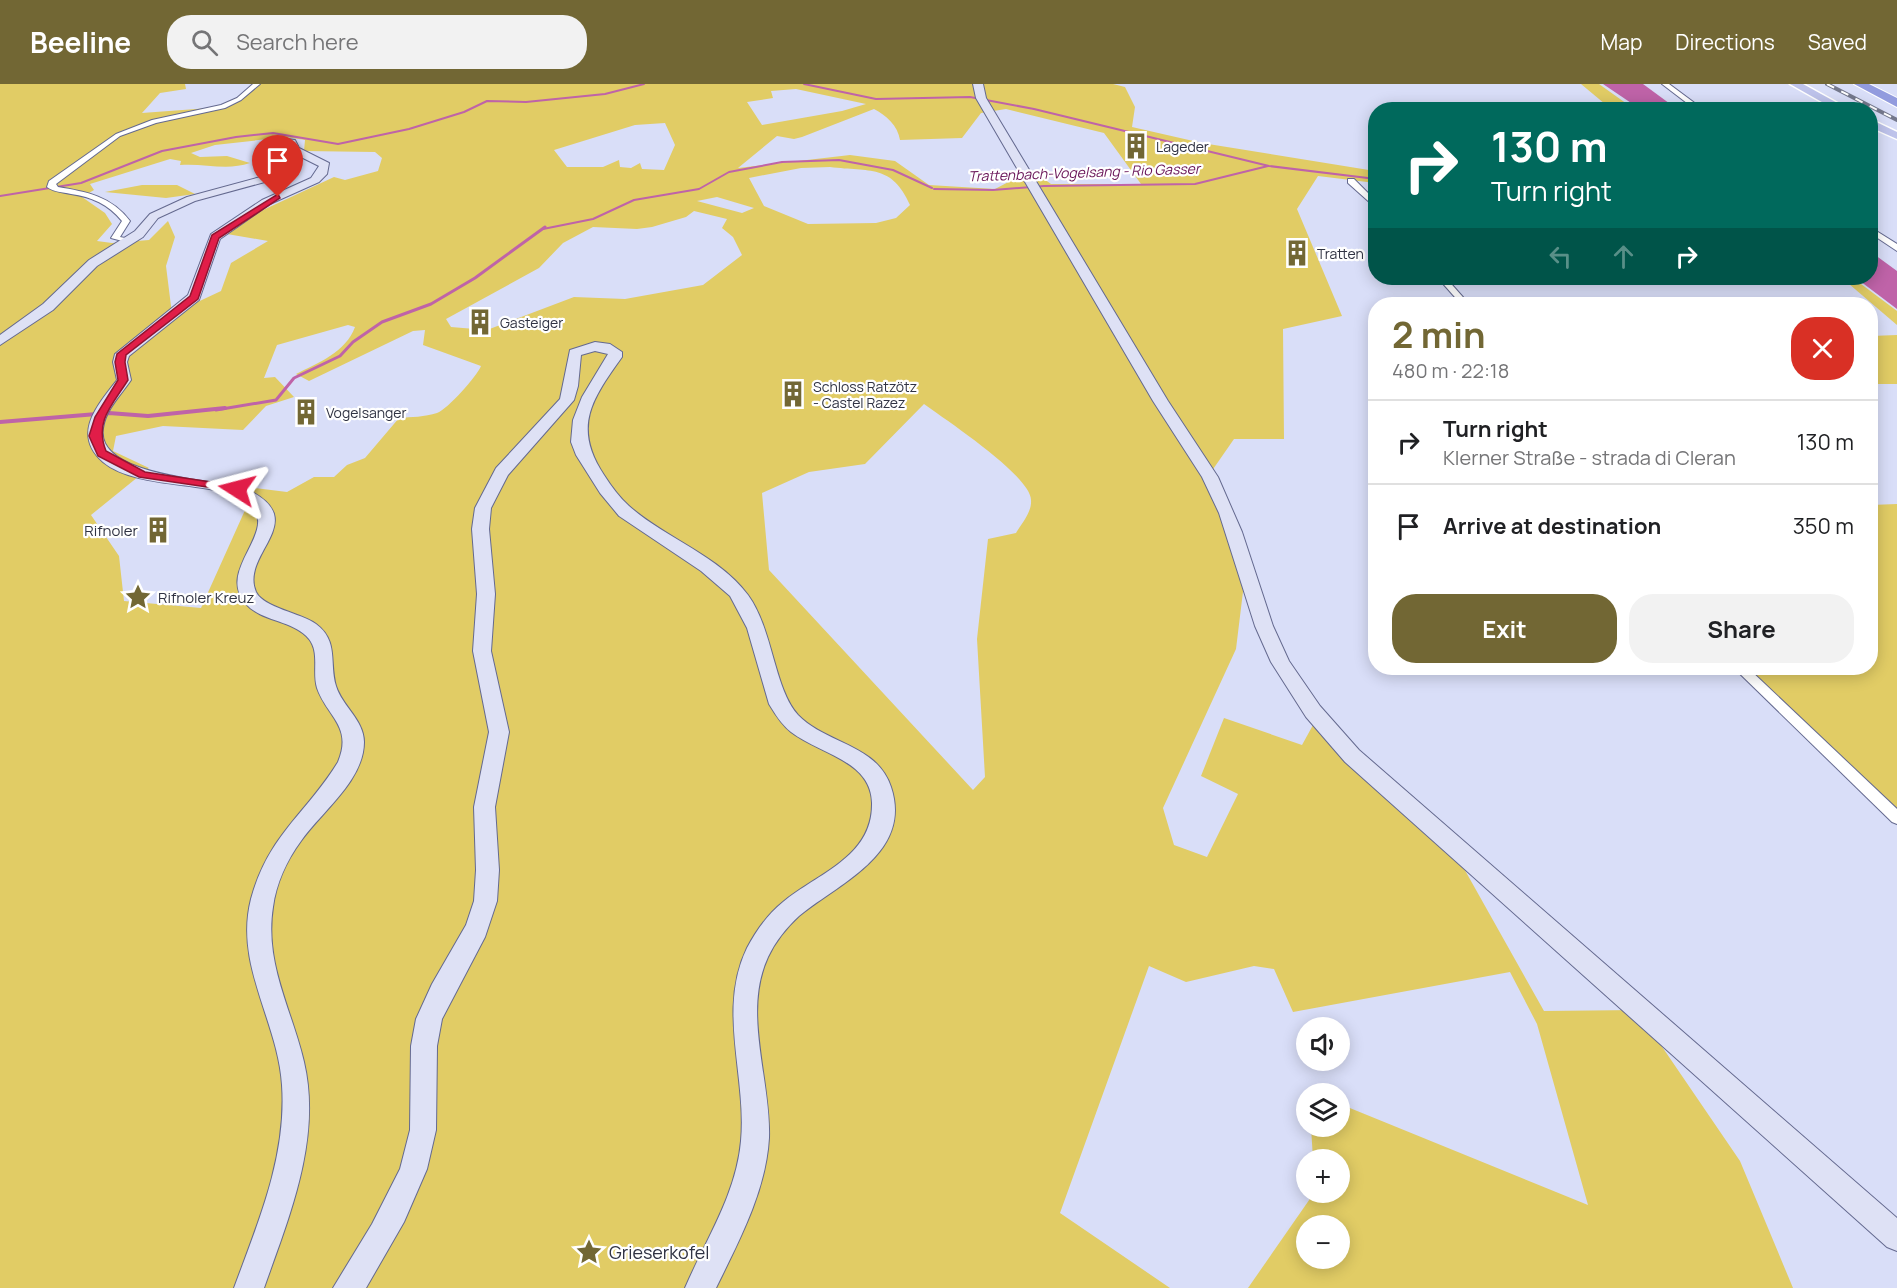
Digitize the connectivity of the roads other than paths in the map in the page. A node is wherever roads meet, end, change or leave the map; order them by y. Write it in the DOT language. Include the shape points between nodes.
graph roads {
  1 [pos="257,84"];
  2 [pos="978,84"];
  3 [pos="1665,84"];
  4 [pos="1796,84"];
  5 [pos="1860,84"];
  6 [pos="1869,84"];
  7 [pos="1897,98"];
  8 [pos="1690,102"];
  9 [pos="1830,102"];
  10 [pos="1897,103"];
  11 [pos="1878,127"];
  12 [pos="1897,136"];
  13 [pos="1351,181"];
  14 [pos="1368,198"];
  15 [pos="1878,235"];
  16 [pos="127,242"];
  17 [pos="1897,248"];
  18 [pos="1448,285"];
  19 [pos="1459,297"];
  20 [pos="0,341"];
  21 [pos="1747,675"];
  22 [pos="1897,818"];
  23 [pos="1897,1237"];
  24 [pos="249,1288"];
  25 [pos="348,1288"];
  26 [pos="700,1288"];
  1 -- 16 [label="street" via="223,107 154,121 118,135 55,181 53,188 89,194 106,202 126,221 115,238"];
  2 -- 23 [label="street" via="983,100 1037,193 1209,475 1225,506 1279,659 1318,720 1361,764"];
  3 -- 8 [label="street"];
  4 -- 9 [label="main road"];
  5 -- 10 [label="highway"];
  6 -- 7 [label="highway"];
  11 -- 12 [label="main road"];
  13 -- 14 [label="street"];
  15 -- 17 [label="street"];
  16 -- 20 [label="street" via="93,263 48,307"];
  16 -- 24 [label="street" via="164,210 276,174 284,164 261,149 269,143 291,142 295,150 324,165 315,180 266,202 215,237 194,297 122,354 123,380 96,426 97,446 108,458 142,475 237,489 261,506 267,528 245,575 247,592 257,604 292,618 317,635 323,646 323,675 328,693 351,724 354,743 350,760 291,837 270,876 260,908 259,944 269,996 291,1064 295,1123 287,1172"];
  18 -- 19 [label="street"];
  21 -- 22 [label="street"];
  25 -- 26 [label="street" via="369,1257 412,1169 423,1133 424,1049 429,1020 483,913 488,882 485,793 499,735 498,715 480,642 486,595 483,509 498,475 567,399 575,353 596,346 609,348 615,357 591,394 578,440 612,501 711,570 738,595 752,617 779,704 787,717 866,764 880,783 884,801 879,831 866,855 777,923 764,940 748,978 745,1004 756,1114 752,1164 736,1213"];
}
